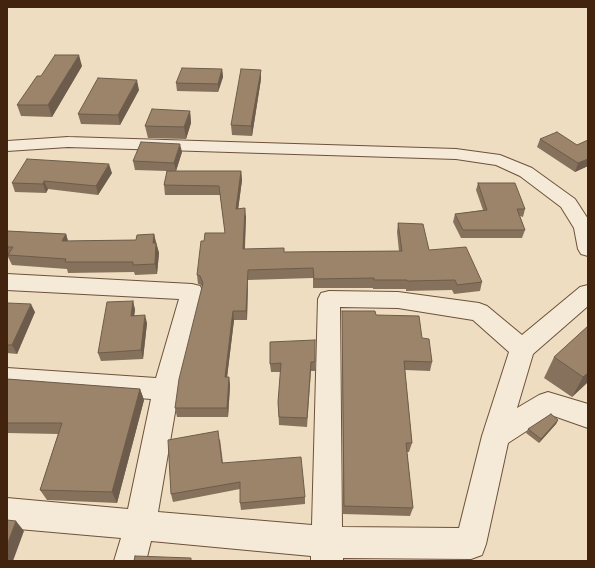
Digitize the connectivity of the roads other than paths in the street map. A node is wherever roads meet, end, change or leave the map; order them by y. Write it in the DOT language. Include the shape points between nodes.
graph roads {
  1 [pos="7,146"];
  2 [pos="588,248"];
  3 [pos="7,282"];
  4 [pos="588,293"];
  5 [pos="522,349"];
  6 [pos="7,378"];
  7 [pos="166,389"];
  8 [pos="588,416"];
  9 [pos="496,436"];
  10 [pos="7,513"];
  11 [pos="140,526"];
  12 [pos="327,552"];
  13 [pos="470,552"];
  14 [pos="130,561"];
  1 -- 2 [label="street" via="68,142 456,154 500,160 526,172 568,203 584,228"];
  3 -- 7 [label="street" via="192,292"];
  4 -- 5 [label="street"];
  5 -- 9 [label="street"];
  5 -- 12 [label="street" via="479,312 398,300 329,299"];
  6 -- 7 [label="street"];
  7 -- 11 [label="street"];
  8 -- 9 [label="street" via="548,404"];
  9 -- 13 [label="street"];
  10 -- 11 [label="street"];
  11 -- 12 [label="street"];
  11 -- 14 [label="street"];
  12 -- 13 [label="street"];
}
